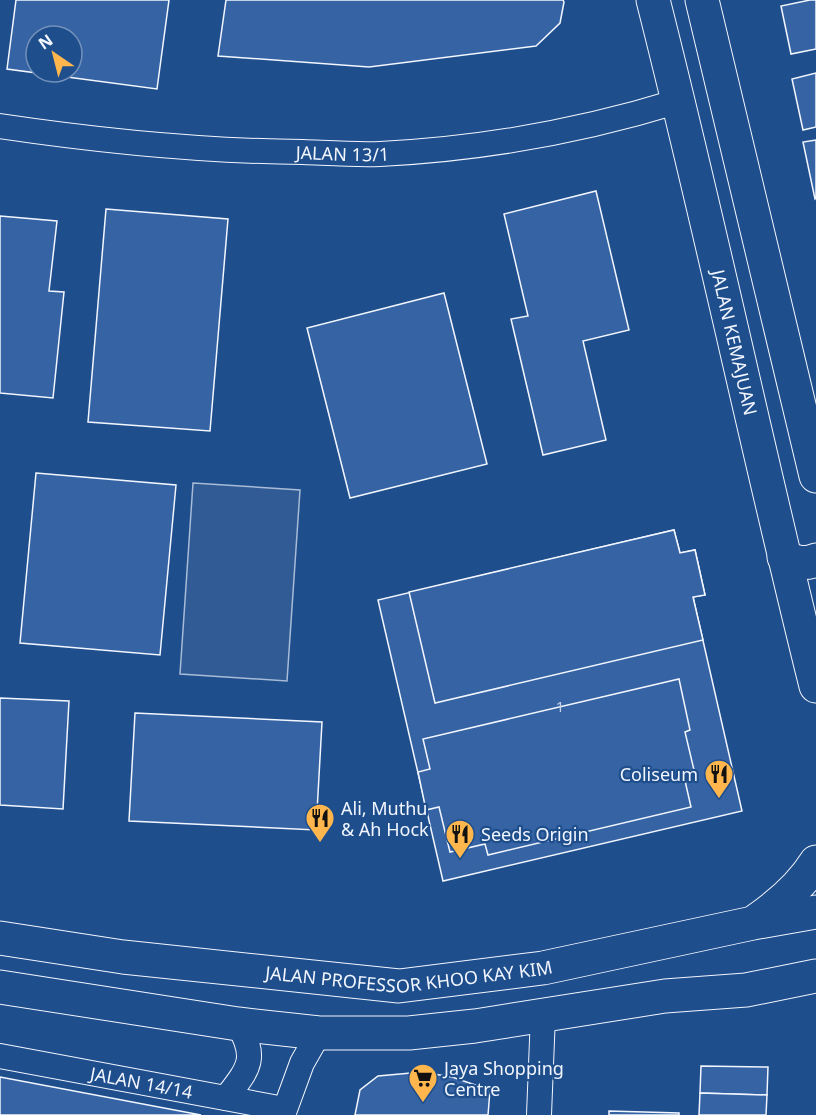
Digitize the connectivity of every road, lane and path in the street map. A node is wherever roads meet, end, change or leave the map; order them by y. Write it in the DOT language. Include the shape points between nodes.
graph roads {
  1 [pos="653,0"];
  2 [pos="702,0"];
  3 [pos="679,101"];
  4 [pos="0,126"];
  5 [pos="816,476"];
  6 [pos="784,557"];
  7 [pos="816,560"];
  8 [pos="816,686"];
  9 [pos="816,862"];
  10 [pos="816,912"];
  11 [pos="753,923"];
  12 [pos="0,938"];
  13 [pos="816,956"];
  14 [pos="816,976"];
  15 [pos="0,987"];
  16 [pos="665,996"];
  17 [pos="543,1015"];
  18 [pos="238,1024"];
  19 [pos="320,1033"];
  20 [pos="0,1056"];
  21 [pos="226,1098"];
  22 [pos="283,1112"];
  23 [pos="539,1115"];
  1 -- 3 [label="main road, JALAN KEMAJUAN"];
  2 -- 5 [label="main road"];
  3 -- 4 [label="street, JALAN 13/1" via="547,134 379,154 197,148"];
  3 -- 6 [label="main road, JALAN KEMAJUAN"];
  6 -- 7 [label="main road" via="797,562"];
  6 -- 8 [label="main road, JALAN KEMAJUAN"];
  9 -- 11 [label="main road" via="795,890"];
  10 -- 11 [label="main road, JALAN PROFESSOR KHOO KAY KIM"];
  11 -- 12 [label="main road, JALAN PROFESSOR KHOO KAY KIM" via="543,968 399,986 123,957"];
  13 -- 16 [label="main road" via="744,970"];
  14 -- 16 [label="main road" via="746,990"];
  15 -- 18 [label="main road"];
  16 -- 17 [label="main road"];
  17 -- 19 [label="main road" via="409,1033"];
  17 -- 23 [label="street"];
  18 -- 19 [label="main road"];
  18 -- 21 [label="street" via="248,1042 250,1060"];
  19 -- 22 [label="street" via="302,1063"];
  20 -- 21 [label="street, JALAN 14/14"];
  21 -- 22 [label="street, JALAN 14/14"];
}
